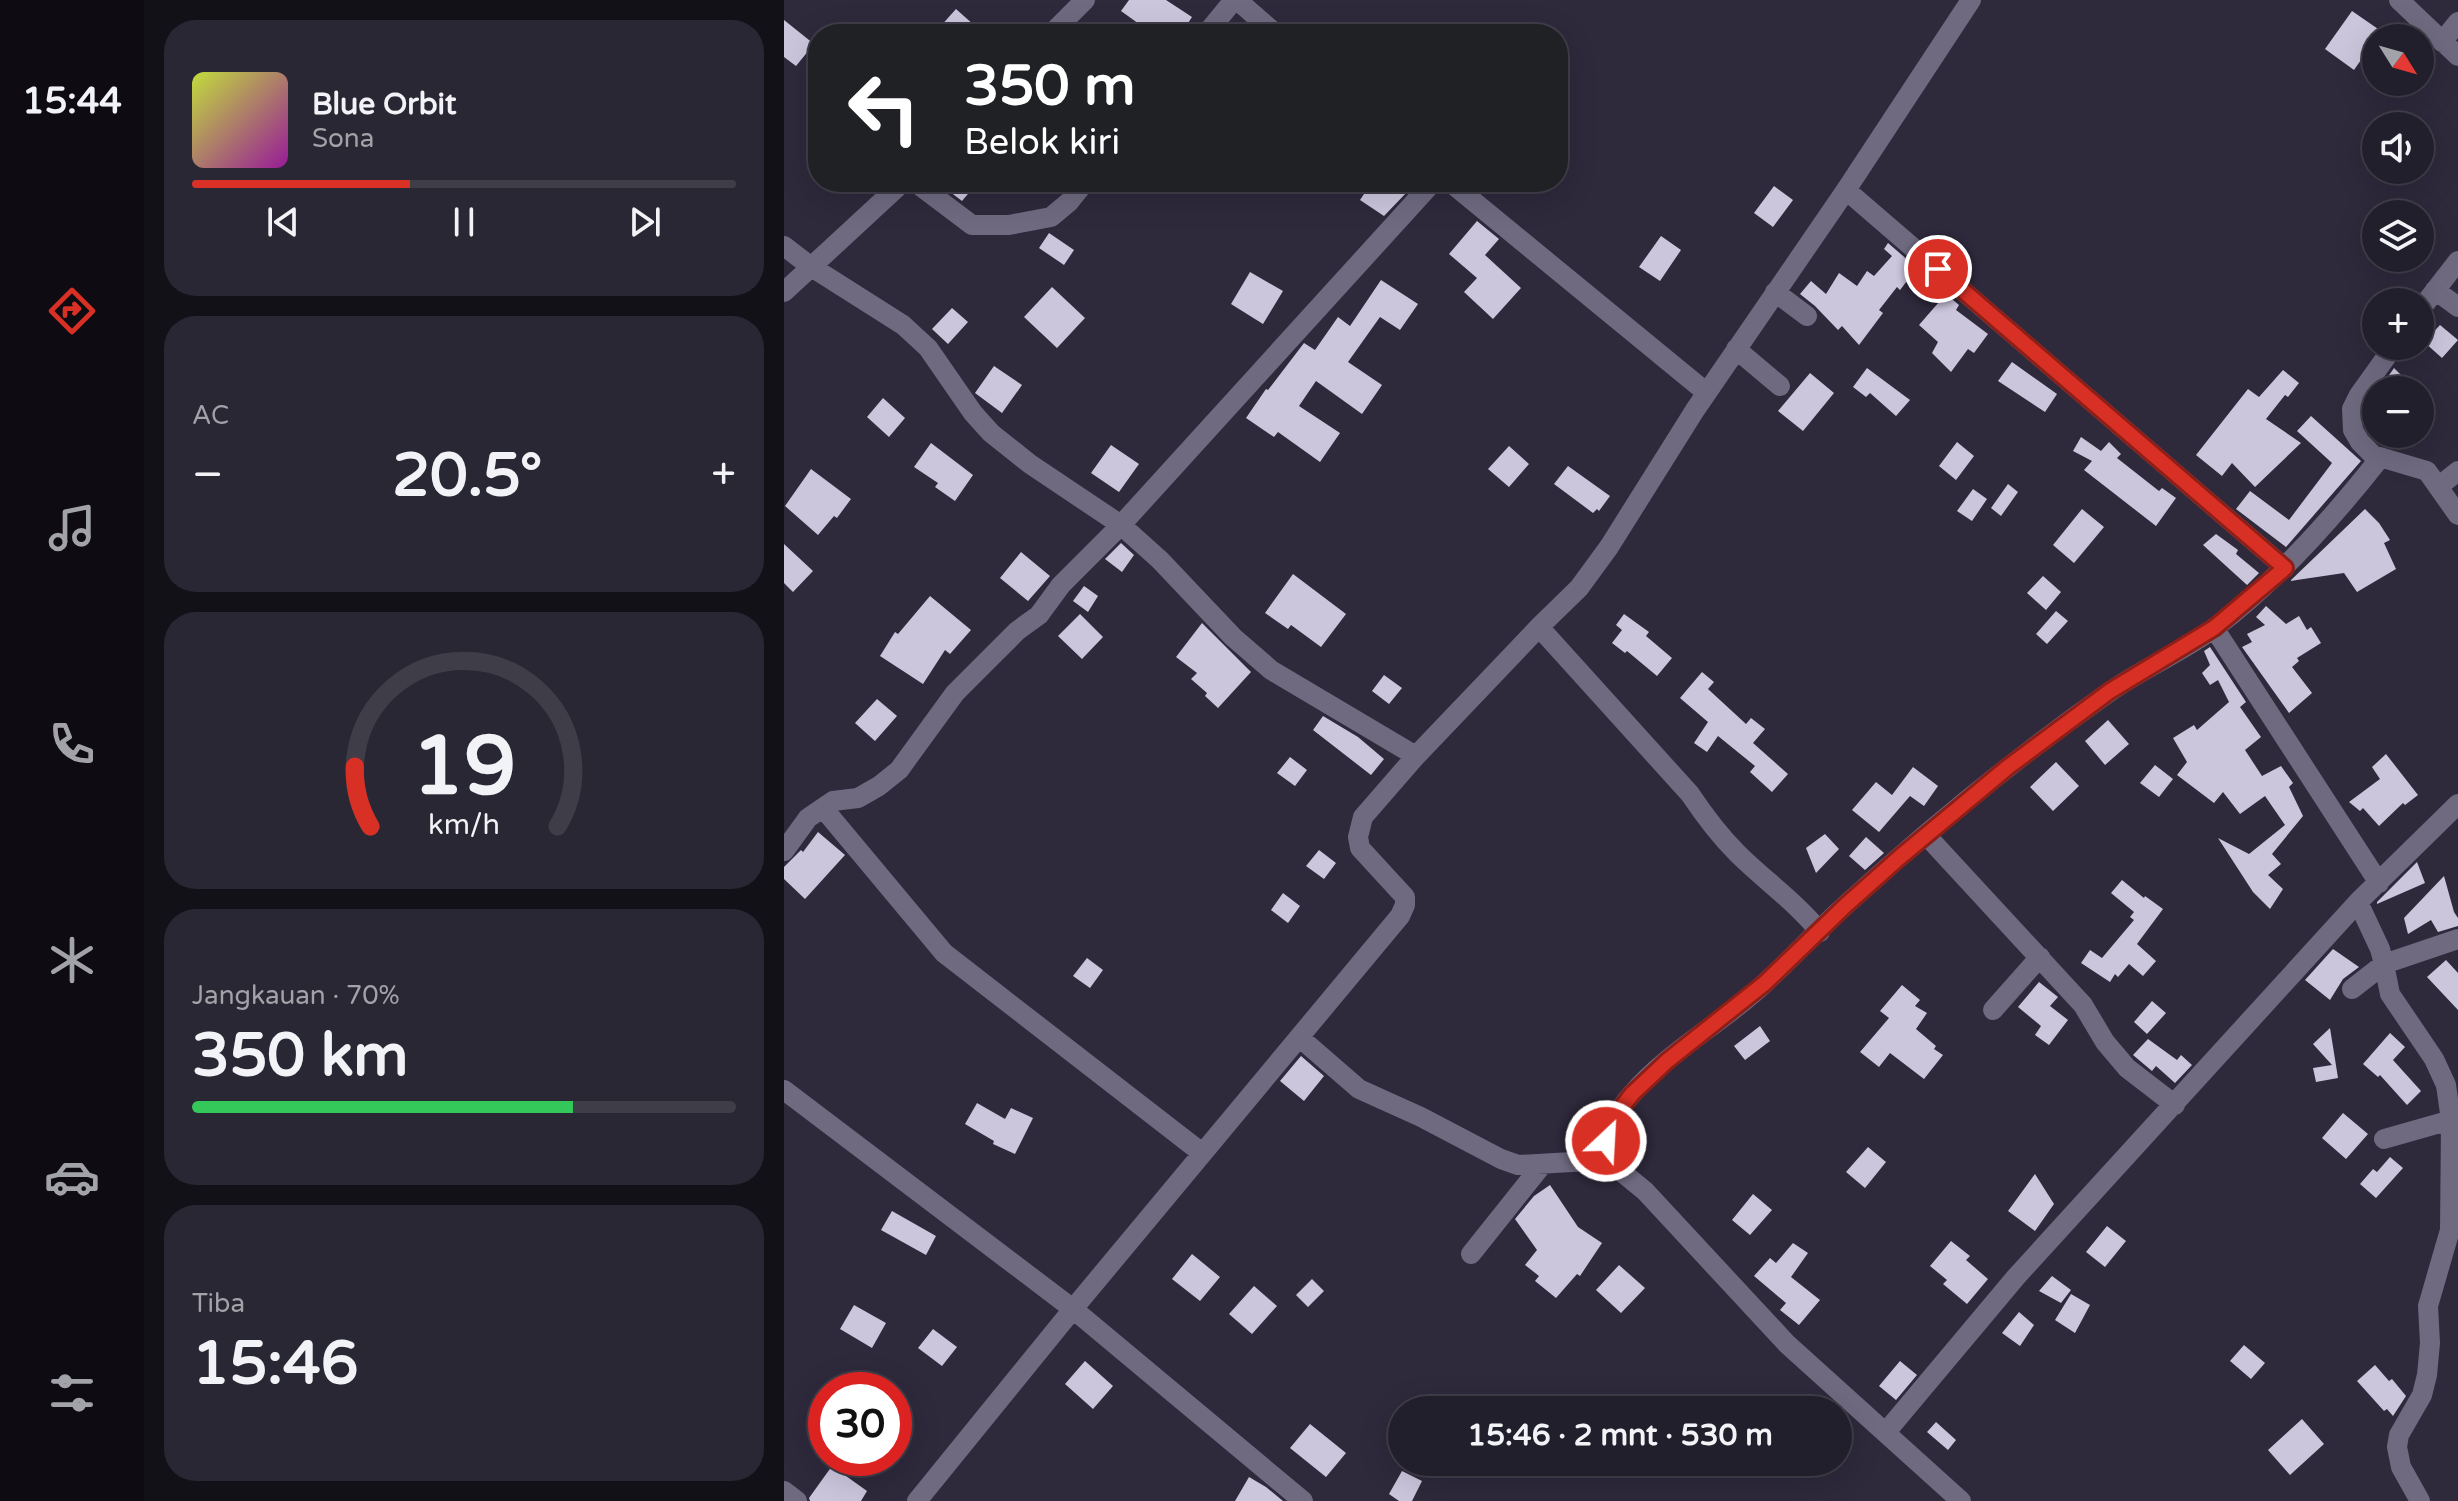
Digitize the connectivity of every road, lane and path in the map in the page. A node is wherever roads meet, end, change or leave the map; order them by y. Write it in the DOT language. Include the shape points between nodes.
graph roads {
  1 [pos="1085,0"];
  2 [pos="1235,0"];
  3 [pos="1971,0"];
  4 [pos="2399,0"];
  5 [pos="2458,22"];
  6 [pos="1061,24"];
  7 [pos="1215,24"];
  8 [pos="1264,24"];
  9 [pos="2442,42"];
  10 [pos="2458,56"];
  11 [pos="1846,190"];
  12 [pos="892,192"];
  13 [pos="928,192"];
  14 [pos="1077,192"];
  15 [pos="1424,192"];
  16 [pos="1462,192"];
  17 [pos="784,246"];
  18 [pos="2458,261"];
  19 [pos="810,266"];
  20 [pos="2435,290"];
  21 [pos="784,292"];
  22 [pos="1775,292"];
  23 [pos="2458,307"];
  24 [pos="1807,316"];
  25 [pos="1736,349"];
  26 [pos="2384,360"];
  27 [pos="1780,386"];
  28 [pos="1707,393"];
  29 [pos="2380,458"];
  30 [pos="2458,471"];
  31 [pos="2438,487"];
  32 [pos="2458,515"];
  33 [pos="1121,525"];
  34 [pos="2285,568"];
  35 [pos="1539,627"];
  36 [pos="2214,628"];
  37 [pos="1416,756"];
  38 [pos="2458,804"];
  39 [pos="823,808"];
  40 [pos="1926,835"];
  41 [pos="784,851"];
  42 [pos="2379,883"];
  43 [pos="2358,902"];
  44 [pos="1820,932"];
  45 [pos="2458,939"];
  46 [pos="2040,957"];
  47 [pos="2384,964"];
  48 [pos="2352,989"];
  49 [pos="1993,1010"];
  50 [pos="1299,1037"];
  51 [pos="784,1090"];
  52 [pos="2175,1105"];
  53 [pos="2451,1120"];
  54 [pos="2384,1139"];
  55 [pos="1202,1153"];
  56 [pos="1607,1160"];
  57 [pos="1542,1165"];
  58 [pos="1471,1254"];
  59 [pos="1073,1309"];
  60 [pos="1886,1432"];
  61 [pos="784,1491"];
  62 [pos="1948,1497"];
  63 [pos="797,1501"];
  64 [pos="917,1501"];
  65 [pos="1303,1501"];
  66 [pos="2420,1501"];
  1 -- 6 [label="street"];
  2 -- 7 [label="street"];
  2 -- 8 [label="street"];
  3 -- 11 [label="street"];
  4 -- 9 [label="street"];
  5 -- 9 [label="street"];
  9 -- 10 [label="street"];
  11 -- 22 [label="street"];
  11 -- 34 [label="street"];
  12 -- 19 [label="street"];
  13 -- 14 [label="street" via="972,225 1009,225 1051,217"];
  15 -- 33 [label="street"];
  16 -- 28 [label="street"];
  17 -- 19 [label="street"];
  18 -- 20 [label="street"];
  19 -- 21 [label="street"];
  19 -- 33 [label="street" via="903,325 928,348 991,433"];
  20 -- 23 [label="street"];
  22 -- 24 [label="street"];
  22 -- 25 [label="street"];
  25 -- 27 [label="street"];
  25 -- 28 [label="street"];
  26 -- 29 [label="street" via="2352,409 2353,430"];
  28 -- 35 [label="street" via="1609,547 1579,588"];
  29 -- 31 [label="street" via="2427,471"];
  29 -- 34 [label="street"];
  30 -- 31 [label="street"];
  31 -- 32 [label="street"];
  33 -- 37 [label="street" via="1271,670"];
  33 -- 39 [label="street" via="1039,615 955,693 899,770 858,798"];
  34 -- 36 [label="street"];
  35 -- 37 [label="street"];
  35 -- 44 [label="street" via="1737,853"];
  36 -- 40 [label="street" via="2110,691"];
  36 -- 42 [label="street"];
  37 -- 50 [label="street" via="1363,817 1358,837 1367,858 1405,897 1403,910"];
  38 -- 42 [label="street"];
  39 -- 41 [label="street" via="808,818"];
  39 -- 55 [label="street" via="944,953"];
  40 -- 44 [label="street"];
  40 -- 46 [label="street"];
  42 -- 43 [label="street"];
  43 -- 47 [label="street"];
  43 -- 52 [label="street"];
  44 -- 56 [label="street" via="1632,1094 1610,1128"];
  45 -- 47 [label="street"];
  46 -- 49 [label="street"];
  46 -- 52 [label="street" via="2083,1005 2127,1068"];
  47 -- 48 [label="street"];
  47 -- 53 [label="street" via="2390,994 2446,1085"];
  50 -- 55 [label="street"];
  50 -- 57 [label="street" via="1379,1100 1501,1159"];
  51 -- 59 [label="street"];
  52 -- 60 [label="street" via="2016,1277"];
  53 -- 54 [label="street"];
  53 -- 66 [label="street" via="2450,1230 2428,1306 2427,1375 2397,1447 2401,1467"];
  55 -- 59 [label="street"];
  56 -- 57 [label="street"];
  56 -- 60 [label="street" via="1645,1191 1787,1344"];
  57 -- 58 [label="street"];
  59 -- 64 [label="street"];
  59 -- 65 [label="street"];
  60 -- 62 [label="street"];
  61 -- 63 [label="street"];
}
